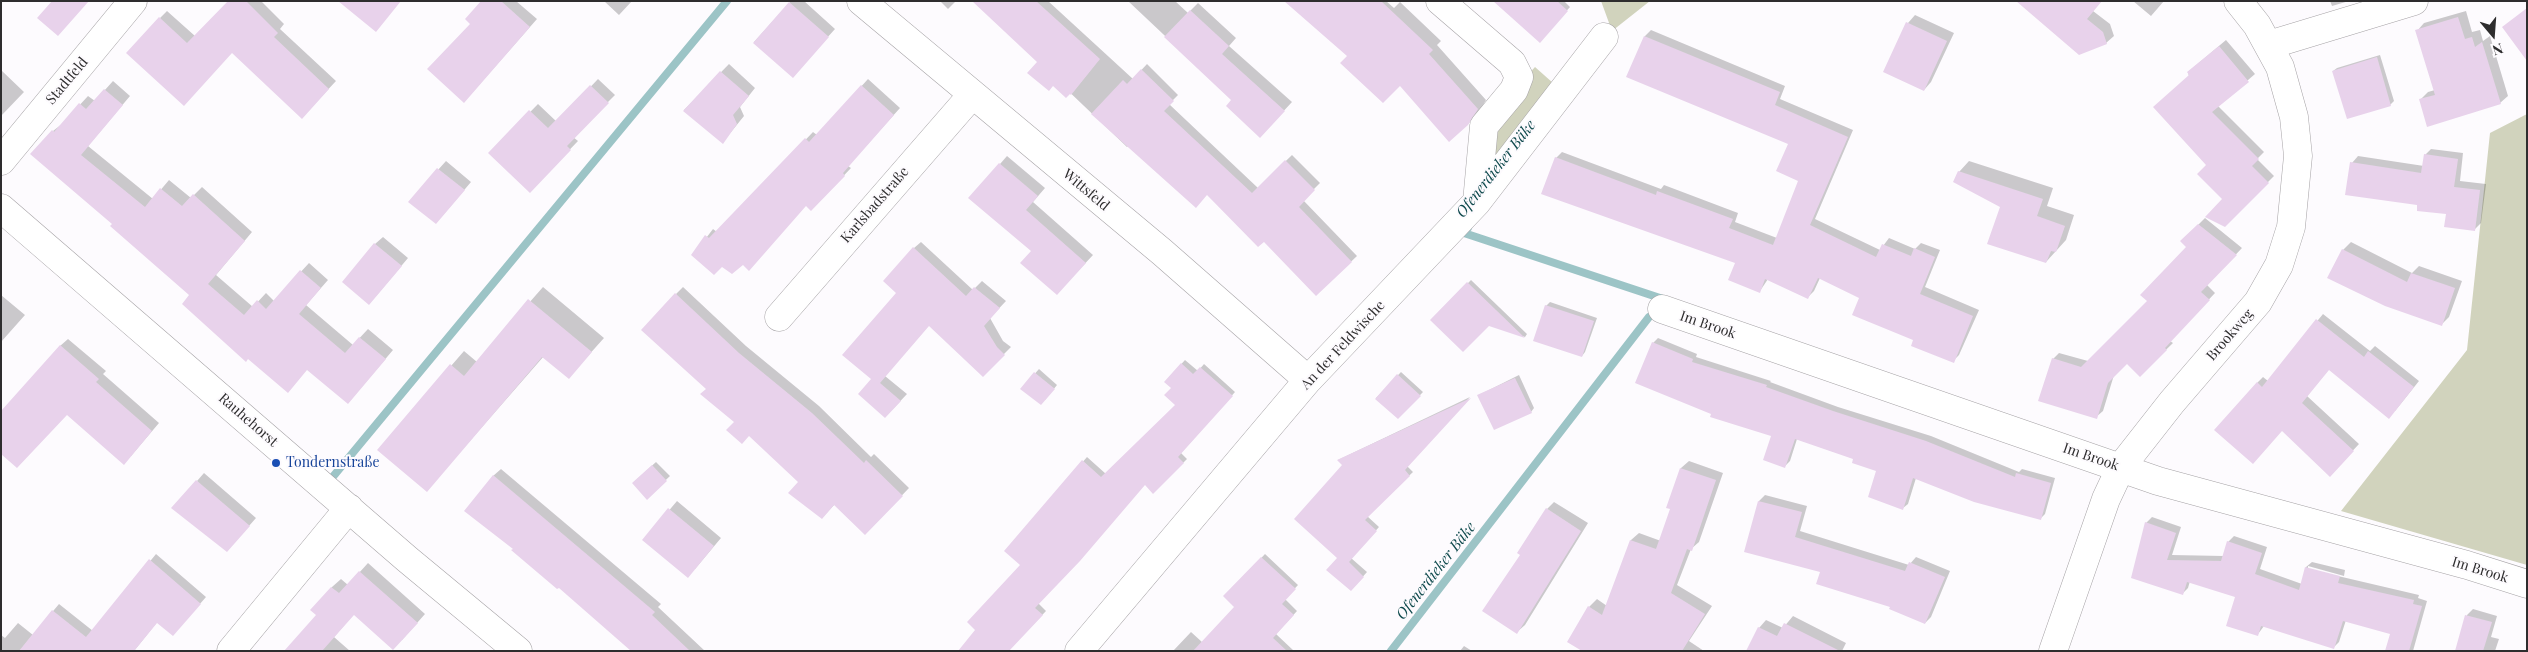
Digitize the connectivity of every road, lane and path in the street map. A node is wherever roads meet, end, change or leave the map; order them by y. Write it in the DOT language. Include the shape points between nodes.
graph roads {
  1 [pos="133,1"];
  2 [pos="861,1"];
  3 [pos="1440,1"];
  4 [pos="2238,1"];
  5 [pos="2414,1"];
  6 [pos="1604,37"];
  7 [pos="2268,45"];
  8 [pos="972,95"];
  9 [pos="1,161"];
  10 [pos="1477,202"];
  11 [pos="1,208"];
  12 [pos="1662,309"];
  13 [pos="779,316"];
  14 [pos="1308,380"];
  15 [pos="2121,467"];
  16 [pos="349,508"];
  17 [pos="2527,584"];
  18 [pos="231,651"];
  19 [pos="518,651"];
  20 [pos="1079,651"];
  21 [pos="2054,651"];
  1 -- 9 [label="street, Stadtfeld"];
  2 -- 8 [label="street, Wittsfeld"];
  3 -- 10 [label="street" via="1512,63 1518,77 1514,90 1484,126"];
  4 -- 7 [label="street, Brookweg"];
  5 -- 7 [label="street"];
  6 -- 10 [label="street, An der Feldwische"];
  7 -- 15 [label="street, Brookweg" via="2289,95 2298,156 2294,214 2279,265 2242,324 2172,402"];
  8 -- 13 [label="street, Karlsbadstraße"];
  8 -- 14 [label="street, Wittsfeld" via="1162,252"];
  10 -- 14 [label="street, An der Feldwische"];
  11 -- 16 [label="street, Rauhehorst"];
  12 -- 15 [label="street, Im Brook"];
  14 -- 20 [label="street, An der Feldwische"];
  15 -- 17 [label="street, Im Brook" via="2158,481"];
  15 -- 21 [label="street, Brookweg" via="2106,499"];
  16 -- 18 [label="street"];
  16 -- 19 [label="street, Rauhehorst"];
}
